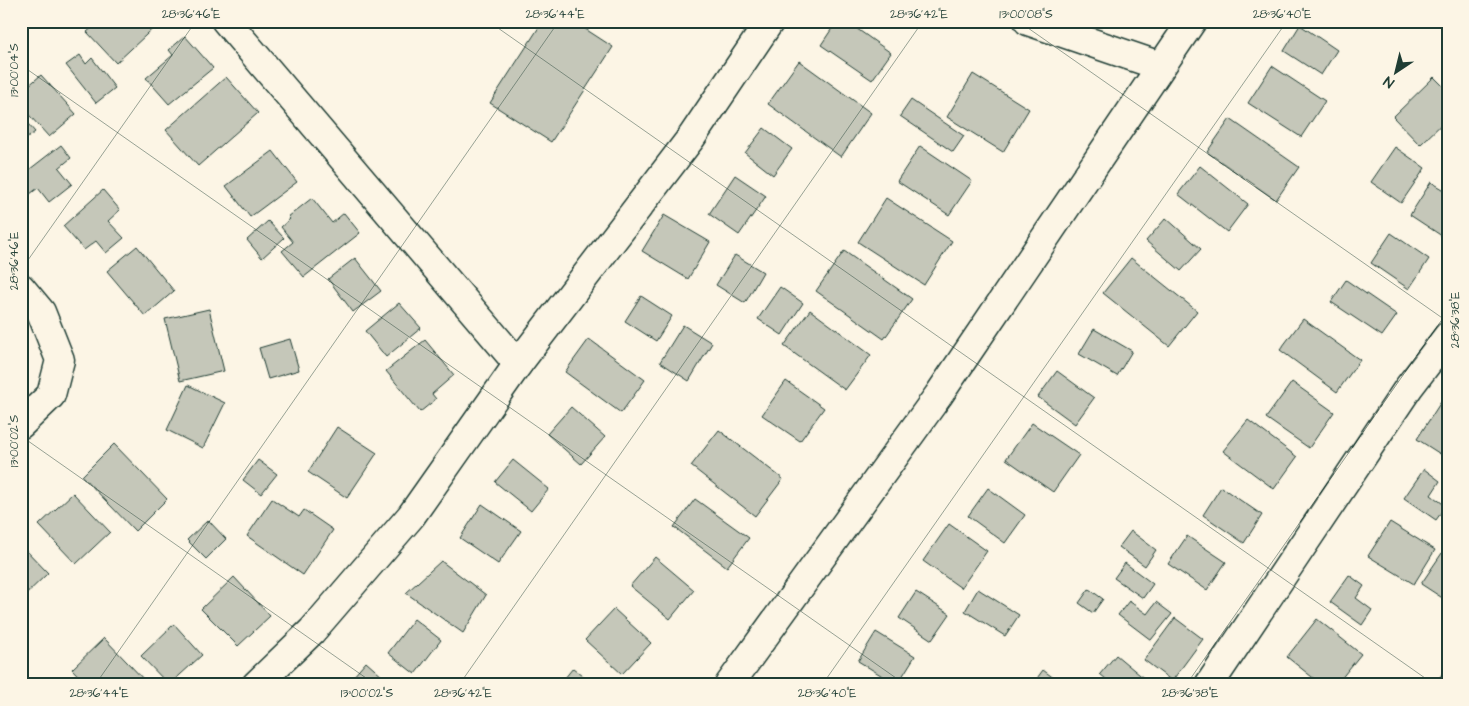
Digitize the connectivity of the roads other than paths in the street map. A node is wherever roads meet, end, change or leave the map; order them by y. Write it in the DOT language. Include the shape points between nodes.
graph roads {
  1 [pos="226,21"];
  2 [pos="770,21"];
  3 [pos="1028,21"];
  4 [pos="1192,21"];
  5 [pos="1160,66"];
  6 [pos="21,288"];
  7 [pos="1448,336"];
  8 [pos="518,364"];
  9 [pos="21,424"];
  10 [pos="256,685"];
  11 [pos="729,685"];
  12 [pos="1209,685"];
  1 -- 8 [label="street"];
  2 -- 8 [label="street" via="692,138"];
  3 -- 5 [label="street"];
  4 -- 5 [label="street"];
  5 -- 11 [label="street" via="938,396"];
  6 -- 9 [label="street" via="41,312 60,360 51,395"];
  7 -- 12 [label="street" via="1409,387"];
  8 -- 10 [label="street" via="411,516 312,630"];
}
